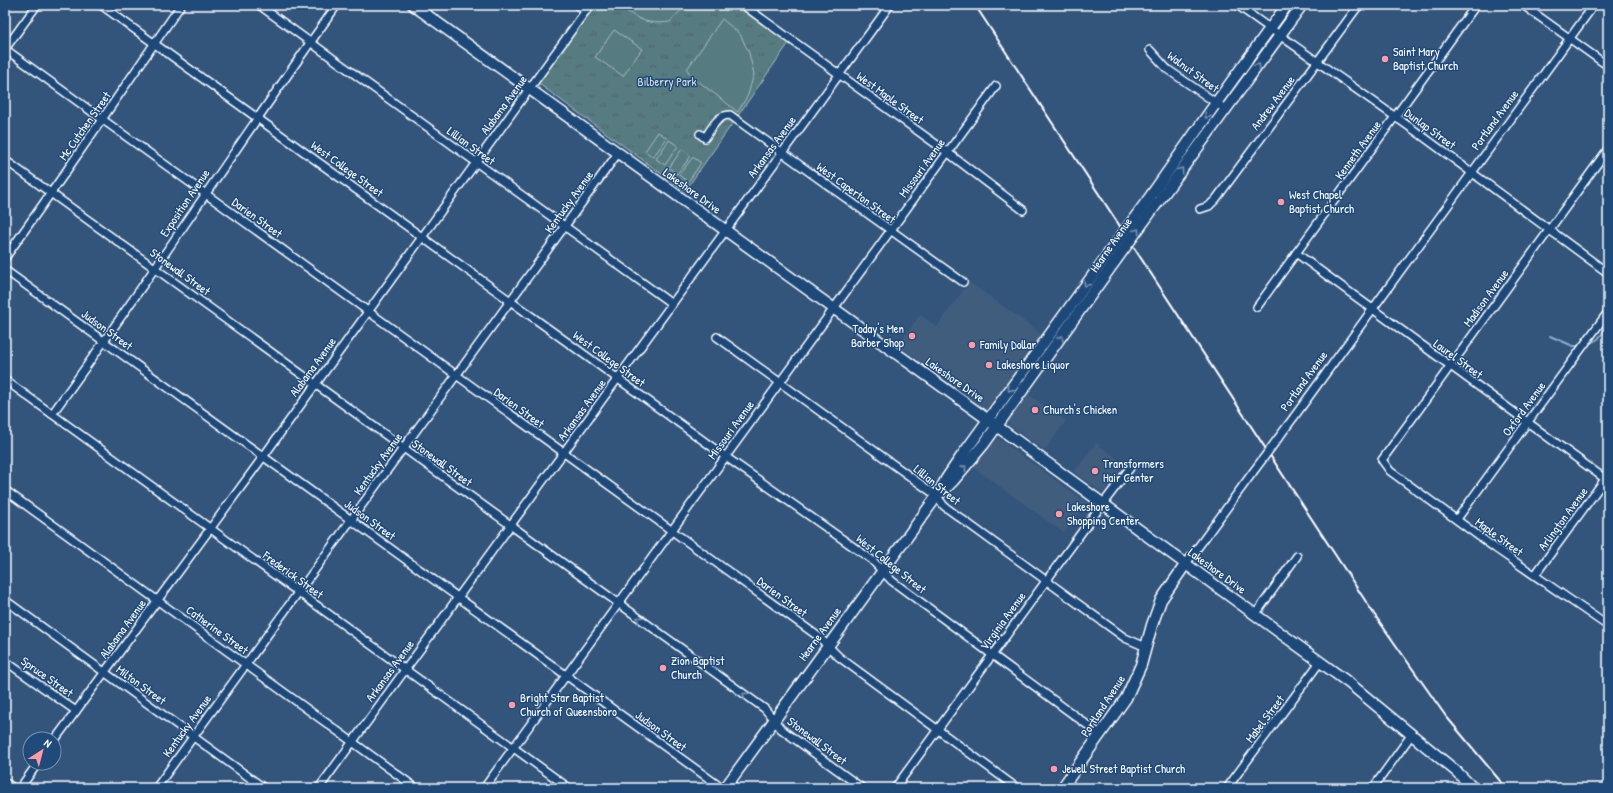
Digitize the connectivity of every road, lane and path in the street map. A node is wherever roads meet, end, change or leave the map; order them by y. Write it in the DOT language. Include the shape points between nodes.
graph roads {
  1 [pos="37,5"];
  2 [pos="101,5"];
  3 [pos="181,5"];
  4 [pos="258,5"];
  5 [pos="337,5"];
  6 [pos="413,5"];
  7 [pos="578,5"];
  8 [pos="743,5"];
  9 [pos="890,5"];
  10 [pos="1237,5"];
  11 [pos="1287,5"];
  12 [pos="1302,5"];
  13 [pos="1359,5"];
  14 [pos="1476,5"];
  15 [pos="1523,5"];
  16 [pos="1594,5"];
  17 [pos="588,8"];
  18 [pos="1270,28"];
  19 [pos="1280,35"];
  20 [pos="1569,39"];
  21 [pos="310,42"];
  22 [pos="154,43"];
  23 [pos="5,49"];
  24 [pos="1150,50"];
  25 [pos="1318,61"];
  26 [pos="1608,66"];
  27 [pos="839,74"];
  28 [pos="996,86"];
  29 [pos="529,89"];
  30 [pos="1216,102"];
  31 [pos="1225,109"];
  32 [pos="1395,117"];
  33 [pos="257,118"];
  34 [pos="102,120"];
  35 [pos="700,134"];
  36 [pos="1608,149"];
  37 [pos="947,152"];
  38 [pos="618,153"];
  39 [pos="782,153"];
  40 [pos="5,160"];
  41 [pos="476,163"];
  42 [pos="1472,173"];
  43 [pos="50,193"];
  44 [pos="205,194"];
  45 [pos="1155,198"];
  46 [pos="1200,209"];
  47 [pos="1023,210"];
  48 [pos="565,227"];
  49 [pos="1549,230"];
  50 [pos="725,231"];
  51 [pos="890,231"];
  52 [pos="422,237"];
  53 [pos="1296,254"];
  54 [pos="1112,256"];
  55 [pos="5,258"];
  56 [pos="154,268"];
  57 [pos="5,270"];
  58 [pos="1608,273"];
  59 [pos="963,282"];
  60 [pos="510,302"];
  61 [pos="672,304"];
  62 [pos="1257,307"];
  63 [pos="833,309"];
  64 [pos="1372,309"];
  65 [pos="367,311"];
  66 [pos="1608,312"];
  67 [pos="717,337"];
  68 [pos="104,342"];
  69 [pos="1040,346"];
  70 [pos="1050,354"];
  71 [pos="1450,366"];
  72 [pos="456,376"];
  73 [pos="617,379"];
  74 [pos="5,380"];
  75 [pos="780,382"];
  76 [pos="315,384"];
  77 [pos="52,414"];
  78 [pos="988,420"];
  79 [pos="1528,422"];
  80 [pos="997,427"];
  81 [pos="404,448"];
  82 [pos="563,454"];
  83 [pos="263,457"];
  84 [pos="726,457"];
  85 [pos="1382,460"];
  86 [pos="1130,468"];
  87 [pos="1607,479"];
  88 [pos="5,490"];
  89 [pos="937,496"];
  90 [pos="1103,504"];
  91 [pos="1457,519"];
  92 [pos="351,521"];
  93 [pos="511,526"];
  94 [pos="210,528"];
  95 [pos="671,531"];
  96 [pos="1297,556"];
  97 [pos="1185,565"];
  98 [pos="882,571"];
  99 [pos="1535,575"];
  100 [pos="1046,581"];
  101 [pos="299,593"];
  102 [pos="458,597"];
  103 [pos="5,600"];
  104 [pos="157,600"];
  105 [pos="618,604"];
  106 [pos="1255,615"];
  107 [pos="1608,626"];
  108 [pos="828,646"];
  109 [pos="1146,647"];
  110 [pos="992,655"];
  111 [pos="5,661"];
  112 [pos="1320,662"];
  113 [pos="245,664"];
  114 [pos="405,669"];
  115 [pos="104,673"];
  116 [pos="566,675"];
  117 [pos="76,711"];
  118 [pos="774,720"];
  119 [pos="938,730"];
  120 [pos="61,731"];
  121 [pos="1412,734"];
  122 [pos="1101,735"];
  123 [pos="193,737"];
  124 [pos="352,742"];
  125 [pos="513,748"];
  126 [pos="32,771"];
  127 [pos="5,782"];
  128 [pos="13,788"];
  129 [pos="20,788"];
  130 [pos="156,788"];
  131 [pos="264,788"];
  132 [pos="319,788"];
  133 [pos="416,788"];
  134 [pos="484,788"];
  135 [pos="569,788"];
  136 [pos="722,788"];
  137 [pos="725,788"];
  138 [pos="862,788"];
  139 [pos="895,788"];
  140 [pos="1017,788"];
  141 [pos="1064,788"];
  142 [pos="1227,788"];
  143 [pos="1372,788"];
  144 [pos="1473,788"];
  1 -- 23 [label="street"];
  2 -- 22 [label="street, West College Street"];
  3 -- 22 [label="street, Mc Cutchen Street"];
  4 -- 21 [label="street, Lillian Street"];
  5 -- 21 [label="street, Exposition Avenue"];
  6 -- 29 [label="main road, Lakeshore Drive"];
  7 -- 17 [label="street"];
  8 -- 27 [label="street, West Maple Street"];
  9 -- 27 [label="street, Arkansas Avenue"];
  10 -- 18 [label="street, Dunlap Street"];
  11 -- 18 [label="main road, Hearne Avenue"];
  12 -- 19 [label="main road, Hearne Avenue"];
  13 -- 25 [label="street, Andrew Avenue"];
  14 -- 32 [label="street, Kenneth Avenue"];
  15 -- 20 [label="street"];
  16 -- 20 [label="street, Portland Avenue"];
  17 -- 29 [label="street, Alabama Avenue"];
  18 -- 19 [label="street, Dunlap Street"];
  18 -- 30 [label="main road, Hearne Avenue"];
  19 -- 25 [label="street, Dunlap Street"];
  31 -- 19 [label="main road, Hearne Avenue, one-way"];
  20 -- 26 [label="street"];
  20 -- 42 [label="street, Portland Avenue"];
  21 -- 33 [label="street, Exposition Avenue"];
  21 -- 41 [label="street, Lillian Street"];
  22 -- 33 [label="street, West College Street"];
  22 -- 34 [label="street, Mc Cutchen Street"];
  23 -- 34 [label="street, Darien Street"];
  24 -- 30 [label="street, Walnut Street" via="1167,69"];
  25 -- 32 [label="street, Dunlap Street"];
  25 -- 46 [label="street, Andrew Avenue" via="1216,200"];
  27 -- 37 [label="street, West Maple Street"];
  27 -- 39 [label="street, Arkansas Avenue"];
  28 -- 37 [label="street, Missouri Avenue"];
  29 -- 38 [label="main road, Lakeshore Drive"];
  29 -- 41 [label="street, Alabama Avenue"];
  30 -- 31 [label="street, Walnut Street"];
  30 -- 45 [label="main road, Hearne Avenue, one-way"];
  45 -- 31 [label="main road, Hearne Avenue, one-way"];
  32 -- 42 [label="street, Dunlap Street"];
  32 -- 53 [label="street, Kenneth Avenue"];
  33 -- 44 [label="street, Exposition Avenue"];
  33 -- 52 [label="street, West College Street"];
  34 -- 43 [label="street, Mc Cutchen Street"];
  34 -- 44 [label="street, Darien Street"];
  35 -- 39 [label="street, West Caperton Street" via="706,138 718,119 730,115"];
  36 -- 49 [label="street, Madison Avenue"];
  37 -- 47 [label="street, West Maple Street"];
  37 -- 51 [label="street, Missouri Avenue"];
  38 -- 48 [label="street, Kentucky Avenue"];
  38 -- 50 [label="main road, Lakeshore Drive"];
  39 -- 50 [label="street, Arkansas Avenue"];
  39 -- 51 [label="street, West Caperton Street"];
  40 -- 43 [label="street, Stonewall Street"];
  41 -- 48 [label="street, Lillian Street"];
  41 -- 52 [label="street, Alabama Avenue"];
  42 -- 49 [label="street, Dunlap Street"];
  42 -- 64 [label="street, Portland Avenue"];
  43 -- 55 [label="street, Mc Cutchen Street"];
  43 -- 56 [label="street, Stonewall Street"];
  44 -- 56 [label="street, Exposition Avenue"];
  44 -- 65 [label="street, Darien Street"];
  45 -- 54 [label="main road, Hearne Avenue, bridge"];
  48 -- 60 [label="street, Kentucky Avenue"];
  48 -- 61 [label="street, Lillian Street"];
  49 -- 58 [label="street, Dunlap Street"];
  49 -- 71 [label="street, Madison Avenue"];
  50 -- 61 [label="street, Arkansas Avenue"];
  50 -- 63 [label="main road, Lakeshore Drive"];
  51 -- 59 [label="street, West Caperton Street"];
  51 -- 63 [label="street, Missouri Avenue"];
  52 -- 60 [label="street, West College Street"];
  52 -- 65 [label="street, Alabama Avenue"];
  53 -- 62 [label="street, Kenneth Avenue"];
  53 -- 64 [label="street, Laurel Street"];
  54 -- 69 [label="main road, Hearne Avenue, one-way"];
  70 -- 54 [label="main road, Hearne Avenue, one-way"];
  56 -- 68 [label="street, Exposition Avenue"];
  56 -- 76 [label="street, Stonewall Street"];
  57 -- 68 [label="street, Judson Street"];
  60 -- 72 [label="street, Kentucky Avenue"];
  60 -- 73 [label="street, West College Street"];
  61 -- 73 [label="street, Arkansas Avenue"];
  63 -- 75 [label="street, Missouri Avenue"];
  63 -- 78 [label="main road, Lakeshore Drive"];
  64 -- 71 [label="street, Laurel Street"];
  64 -- 97 [label="street, Portland Avenue, bridge"];
  65 -- 72 [label="street, Darien Street"];
  65 -- 76 [label="street, Alabama Avenue"];
  66 -- 79 [label="street, Oxford Avenue"];
  67 -- 75 [label="street, Lillian Street"];
  68 -- 77 [label="street, Exposition Avenue"];
  68 -- 83 [label="street, Judson Street"];
  69 -- 70 [label="main road"];
  69 -- 78 [label="main road, Hearne Avenue, one-way"];
  70 -- 80 [label="main road, Hearne Avenue"];
  71 -- 79 [label="street, Laurel Street"];
  71 -- 85 [label="street, Madison Avenue"];
  72 -- 81 [label="street, Kentucky Avenue"];
  72 -- 82 [label="street, Darien Street"];
  73 -- 82 [label="street, Arkansas Avenue"];
  73 -- 84 [label="street, West College Street"];
  74 -- 77 [label="street, Frederick Street"];
  75 -- 84 [label="street, Missouri Avenue"];
  75 -- 89 [label="street, Lillian Street"];
  76 -- 81 [label="street, Stonewall Street"];
  76 -- 83 [label="street, Alabama Avenue"];
  77 -- 94 [label="street, Frederick Street"];
  78 -- 80 [label="main road, Lakeshore Drive"];
  78 -- 89 [label="main road, Hearne Avenue"];
  79 -- 87 [label="street, Laurel Street"];
  79 -- 91 [label="street, Oxford Avenue"];
  89 -- 80 [label="main road, Hearne Avenue, one-way" via="953,481"];
  80 -- 90 [label="main road, Lakeshore Drive"];
  81 -- 92 [label="street, Kentucky Avenue"];
  81 -- 93 [label="street, Stonewall Street"];
  82 -- 93 [label="street, Arkansas Avenue"];
  82 -- 95 [label="street, Darien Street"];
  83 -- 92 [label="street, Judson Street"];
  83 -- 94 [label="street, Alabama Avenue"];
  84 -- 95 [label="street, Missouri Avenue"];
  84 -- 98 [label="street, West College Street" via="872,560"];
  85 -- 91 [label="street, Maple Street" via="1390,471"];
  86 -- 90 [label="street, Virginia Avenue"];
  87 -- 99 [label="street, Arlington Avenue"];
  88 -- 104 [label="street, Catherine Street"];
  89 -- 98 [label="main road, Hearne Avenue"];
  89 -- 100 [label="street, Lillian Street" via="944,506"];
  90 -- 97 [label="main road, Lakeshore Drive"];
  90 -- 100 [label="street, Virginia Avenue"];
  91 -- 99 [label="street, Maple Street"];
  92 -- 101 [label="street, Kentucky Avenue"];
  92 -- 102 [label="street, Judson Street"];
  93 -- 102 [label="street, Arkansas Avenue"];
  93 -- 105 [label="street, Stonewall Street"];
  94 -- 101 [label="street, Frederick Street"];
  94 -- 104 [label="street, Alabama Avenue"];
  95 -- 105 [label="street, Missouri Avenue"];
  95 -- 108 [label="street, Darien Street"];
  96 -- 106 [label="street"];
  97 -- 106 [label="main road, Lakeshore Drive"];
  97 -- 109 [label="main road, Portland Avenue" via="1162,600"];
  98 -- 108 [label="main road, Hearne Avenue"];
  98 -- 110 [label="street, West College Street" via="892,582"];
  99 -- 107 [label="street, Maple Street"];
  100 -- 109 [label="street, Lillian Street" via="1125,638"];
  100 -- 110 [label="street, Virginia Avenue"];
  101 -- 113 [label="street, Kentucky Avenue"];
  101 -- 114 [label="street, Frederick Street"];
  102 -- 114 [label="street, Arkansas Avenue"];
  102 -- 116 [label="street, Judson Street"];
  103 -- 115 [label="street, Milton Street"];
  104 -- 113 [label="street, Catherine Street"];
  104 -- 115 [label="street, Alabama Avenue"];
  105 -- 116 [label="street, Missouri Avenue"];
  118 -- 105 [label="street, Stonewall Street, one-way" via="765,709"];
  106 -- 112 [label="main road, Lakeshore Drive"];
  108 -- 118 [label="main road, Hearne Avenue"];
  108 -- 119 [label="street, Darien Street" via="839,657"];
  109 -- 122 [label="main road, Portland Avenue" via="1135,682"];
  110 -- 119 [label="street, Virginia Avenue"];
  110 -- 122 [label="street, West College Street"];
  111 -- 117 [label="street, Spruce Street"];
  112 -- 121 [label="main road, Lakeshore Drive"];
  112 -- 142 [label="street, Mabel Street"];
  113 -- 123 [label="street, Kentucky Avenue"];
  113 -- 124 [label="street, Catherine Street"];
  114 -- 124 [label="street, Arkansas Avenue"];
  114 -- 125 [label="street, Frederick Street"];
  115 -- 117 [label="street, Alabama Avenue"];
  115 -- 123 [label="street, Milton Street"];
  116 -- 125 [label="street, Missouri Avenue"];
  116 -- 136 [label="street, Judson Street"];
  117 -- 120 [label="street, Alabama Avenue"];
  118 -- 137 [label="main road, Hearne Avenue"];
  118 -- 138 [label="street, Stonewall Street" via="781,730"];
  119 -- 139 [label="street, Virginia Avenue"];
  119 -- 140 [label="street, Darien Street"];
  121 -- 143 [label="street"];
  121 -- 144 [label="main road, Lakeshore Drive"];
  122 -- 141 [label="main road, Portland Avenue"];
  123 -- 130 [label="street, Kentucky Avenue"];
  123 -- 131 [label="street, Milton Street"];
  124 -- 132 [label="street, Arkansas Avenue"];
  124 -- 133 [label="street, Catherine Street"];
  125 -- 134 [label="street, Missouri Avenue"];
  125 -- 135 [label="street, Frederick Street"];
  126 -- 129 [label="street"];
  127 -- 128 [label="street"];
}
